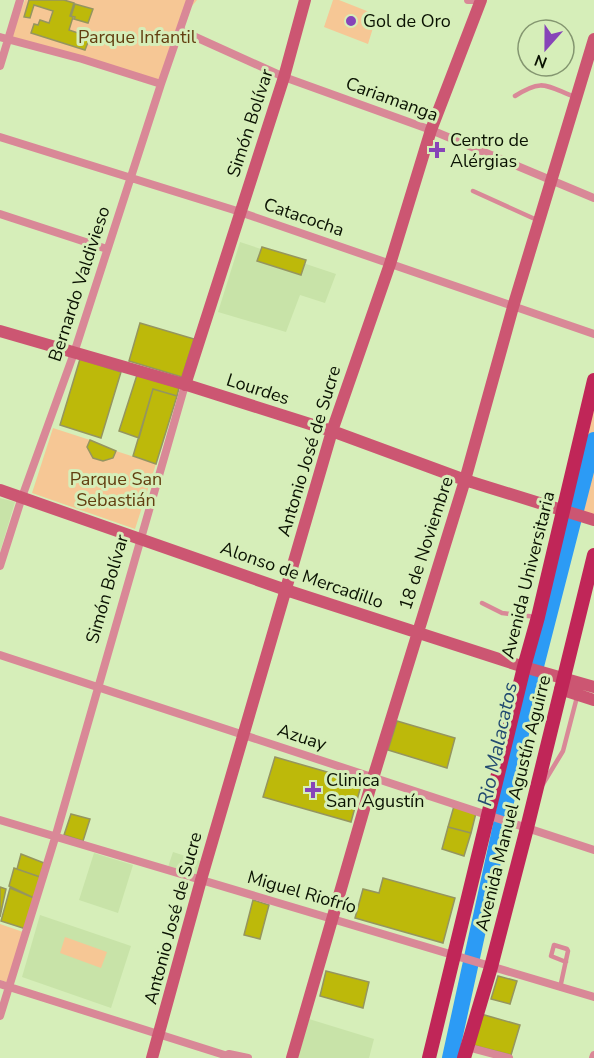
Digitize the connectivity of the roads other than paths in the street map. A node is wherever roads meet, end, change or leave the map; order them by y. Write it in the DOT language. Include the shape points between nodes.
graph roads {
  1 [pos="20,0"];
  2 [pos="190,0"];
  3 [pos="197,0"];
  4 [pos="305,0"];
  5 [pos="468,0"];
  6 [pos="479,0"];
  7 [pos="187,12"];
  8 [pos="180,30"];
  9 [pos="4,39"];
  10 [pos="594,39"];
  11 [pos="0,66"];
  12 [pos="284,76"];
  13 [pos="161,84"];
  14 [pos="515,96"];
  15 [pos="577,98"];
  16 [pos="431,130"];
  17 [pos="0,137"];
  18 [pos="132,178"];
  19 [pos="553,180"];
  20 [pos="473,191"];
  21 [pos="594,198"];
  22 [pos="240,212"];
  23 [pos="0,213"];
  24 [pos="540,221"];
  25 [pos="107,249"];
  26 [pos="390,264"];
  27 [pos="513,307"];
  28 [pos="0,331"];
  29 [pos="594,334"];
  30 [pos="74,352"];
  31 [pos="594,380"];
  32 [pos="185,385"];
  33 [pos="332,431"];
  34 [pos="465,480"];
  35 [pos="0,490"];
  36 [pos="22,497"];
  37 [pos="567,511"];
  38 [pos="593,520"];
  39 [pos="140,537"];
  40 [pos="594,555"];
  41 [pos="0,566"];
  42 [pos="286,590"];
  43 [pos="482,603"];
  44 [pos="538,617"];
  45 [pos="417,632"];
  46 [pos="0,655"];
  47 [pos="528,668"];
  48 [pos="560,681"];
  49 [pos="594,687"];
  50 [pos="98,688"];
  51 [pos="578,695"];
  52 [pos="594,700"];
  53 [pos="243,735"];
  54 [pos="373,778"];
  55 [pos="533,801"];
  56 [pos="493,816"];
  57 [pos="0,820"];
  58 [pos="524,827"];
  59 [pos="55,838"];
  60 [pos="594,850"];
  61 [pos="201,880"];
  62 [pos="333,918"];
  63 [pos="456,956"];
  64 [pos="566,962"];
  65 [pos="489,966"];
  66 [pos="4,985"];
  67 [pos="560,988"];
  68 [pos="594,997"];
  69 [pos="0,1016"];
  70 [pos="160,1034"];
  71 [pos="214,1051"];
  72 [pos="466,1052"];
  73 [pos="152,1058"];
  74 [pos="234,1058"];
  75 [pos="248,1058"];
  76 [pos="292,1058"];
  77 [pos="429,1058"];
  78 [pos="509,1058"];
  1 -- 9 [label="street"];
  2 -- 7 [label="street"];
  3 -- 7 [label="street"];
  4 -- 12 [label="street, Simón Bolívar"];
  5 -- 6 [label="street"];
  6 -- 16 [label="street, Antonio José de Sucre"];
  7 -- 8 [label="street, Bernardo Valdivieso"];
  8 -- 12 [label="street, Cariamanga"];
  8 -- 13 [label="street, Bernardo Valdivieso"];
  9 -- 11 [label="street"];
  9 -- 13 [label="street"];
  10 -- 15 [label="street, 18 de Noviembre"];
  12 -- 16 [label="street, Cariamanga"];
  12 -- 22 [label="street, Simón Bolívar"];
  13 -- 18 [label="street, Bernardo Valdivieso"];
  14 -- 15 [label="lane" via="531,86 542,85"];
  15 -- 19 [label="street, 18 de Noviembre"];
  16 -- 19 [label="street, Cariamanga"];
  16 -- 26 [label="street, Antonio José de Sucre"];
  17 -- 18 [label="street, Catacocha"];
  18 -- 22 [label="street, Catacocha"];
  18 -- 25 [label="street, Bernardo Valdivieso"];
  19 -- 21 [label="street, Cariamanga"];
  19 -- 24 [label="street, 18 de Noviembre"];
  20 -- 24 [label="lane"];
  22 -- 26 [label="street, Catacocha"];
  22 -- 32 [label="street, Simón Bolívar"];
  23 -- 25 [label="street"];
  24 -- 27 [label="street, 18 de Noviembre"];
  25 -- 30 [label="street, Bernardo Valdivieso"];
  26 -- 27 [label="street, Catacocha"];
  26 -- 33 [label="street, Antonio José de Sucre"];
  27 -- 29 [label="street, Catacocha"];
  27 -- 34 [label="street, 18 de Noviembre"];
  28 -- 30 [label="street, Lourdes"];
  30 -- 32 [label="street, Lourdes"];
  30 -- 36 [label="street, Bernardo Valdivieso"];
  31 -- 37 [label="main road, Avenida Universitaria"];
  32 -- 33 [label="street, Lourdes"];
  32 -- 39 [label="street, Simón Bolívar"];
  33 -- 34 [label="street, Lourdes"];
  33 -- 42 [label="street, Antonio José de Sucre"];
  34 -- 37 [label="street, Lourdes"];
  34 -- 45 [label="street, 18 de Noviembre"];
  35 -- 36 [label="street, Alonso de Mercadillo"];
  36 -- 39 [label="street, Alonso de Mercadillo"];
  36 -- 41 [label="street, Bernardo Valdivieso"];
  37 -- 38 [label="street, Lourdes"];
  37 -- 44 [label="main road, Avenida Universitaria"];
  39 -- 42 [label="street, Alonso de Mercadillo"];
  39 -- 50 [label="street, Simón Bolívar"];
  40 -- 48 [label="main road, Avenida Manuel Agustín Aguirre"];
  42 -- 45 [label="street, Alonso de Mercadillo"];
  42 -- 53 [label="street, Antonio José de Sucre"];
  43 -- 44 [label="lane" via="502,613"];
  44 -- 47 [label="main road, Avenida Universitaria"];
  45 -- 47 [label="street, Alonso de Mercadillo"];
  45 -- 54 [label="street, 18 de Noviembre"];
  46 -- 50 [label="street, Azuay"];
  47 -- 48 [label="street, Alonso de Mercadillo"];
  47 -- 56 [label="main road, Avenida Universitaria"];
  48 -- 49 [label="street, Alonso de Mercadillo"];
  48 -- 51 [label="street, Alonso de Mercadillo"];
  48 -- 55 [label="main road, Avenida Manuel Agustín Aguirre"];
  50 -- 53 [label="street, Azuay"];
  50 -- 59 [label="street, Simón Bolívar"];
  51 -- 52 [label="street, Alonso de Mercadillo"];
  51 -- 55 [label="lane" via="563,751"];
  53 -- 54 [label="street, Azuay"];
  53 -- 61 [label="street, Antonio José de Sucre"];
  54 -- 56 [label="street, Azuay"];
  54 -- 62 [label="street, 18 de Noviembre"];
  55 -- 58 [label="main road, Avenida Manuel Agustín Aguirre"];
  56 -- 58 [label="street, Azuay"];
  56 -- 63 [label="main road, Avenida Universitaria"];
  57 -- 59 [label="street, Miguel Riofrío"];
  58 -- 60 [label="street, Azuay"];
  58 -- 65 [label="main road, Avenida Manuel Agustín Aguirre"];
  59 -- 61 [label="street, Miguel Riofrío"];
  59 -- 66 [label="street, Simón Bolívar"];
  61 -- 62 [label="street, Miguel Riofrío"];
  61 -- 70 [label="street, Antonio José de Sucre"];
  62 -- 63 [label="street, Miguel Riofrío"];
  62 -- 76 [label="street, 18 de Noviembre"];
  63 -- 65 [label="street, Miguel Riofrío"];
  63 -- 77 [label="main road, Avenida Universitaria"];
  64 -- 67 [label="lane"];
  65 -- 67 [label="street, Miguel Riofrío"];
  65 -- 72 [label="main road, Avenida Manuel Agustín Aguirre"];
  66 -- 69 [label="street, Simón Bolívar"];
  66 -- 70 [label="street"];
  67 -- 68 [label="street, Miguel Riofrío"];
  70 -- 71 [label="street"];
  70 -- 73 [label="street, Antonio José de Sucre"];
  71 -- 74 [label="street"];
  71 -- 75 [label="street"];
  72 -- 78 [label="street"];
}
